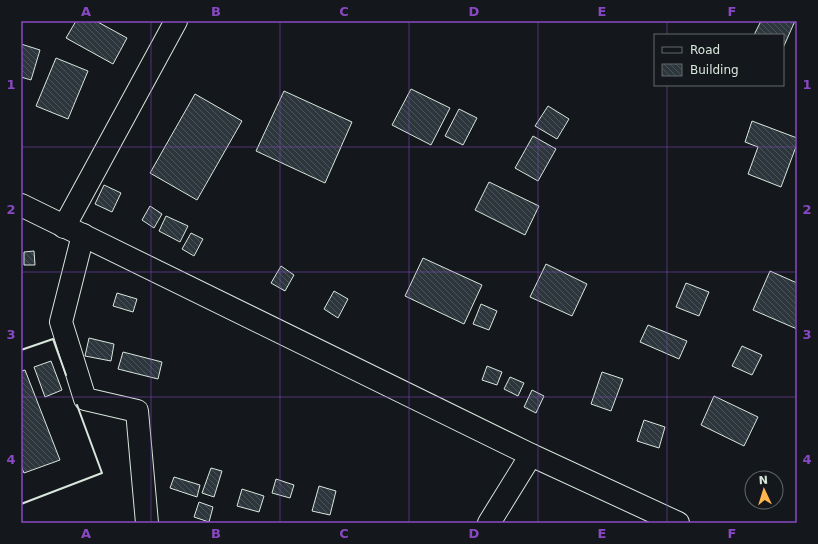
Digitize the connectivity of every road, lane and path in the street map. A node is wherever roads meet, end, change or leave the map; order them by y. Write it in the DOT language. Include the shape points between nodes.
graph roads {
  1 [pos="176,21"];
  2 [pos="21,206"];
  3 [pos="73,231"];
  4 [pos="531,455"];
  5 [pos="658,518"];
  6 [pos="147,523"];
  7 [pos="489,523"];
  8 [pos="678,523"];
  1 -- 3 [label="main road"];
  2 -- 3 [label="main road"];
  3 -- 4 [label="main road"];
  3 -- 6 [label="main road" via="61,322 85,399 137,411"];
  4 -- 5 [label="main road"];
  4 -- 7 [label="main road"];
  5 -- 8 [label="main road"];
}
